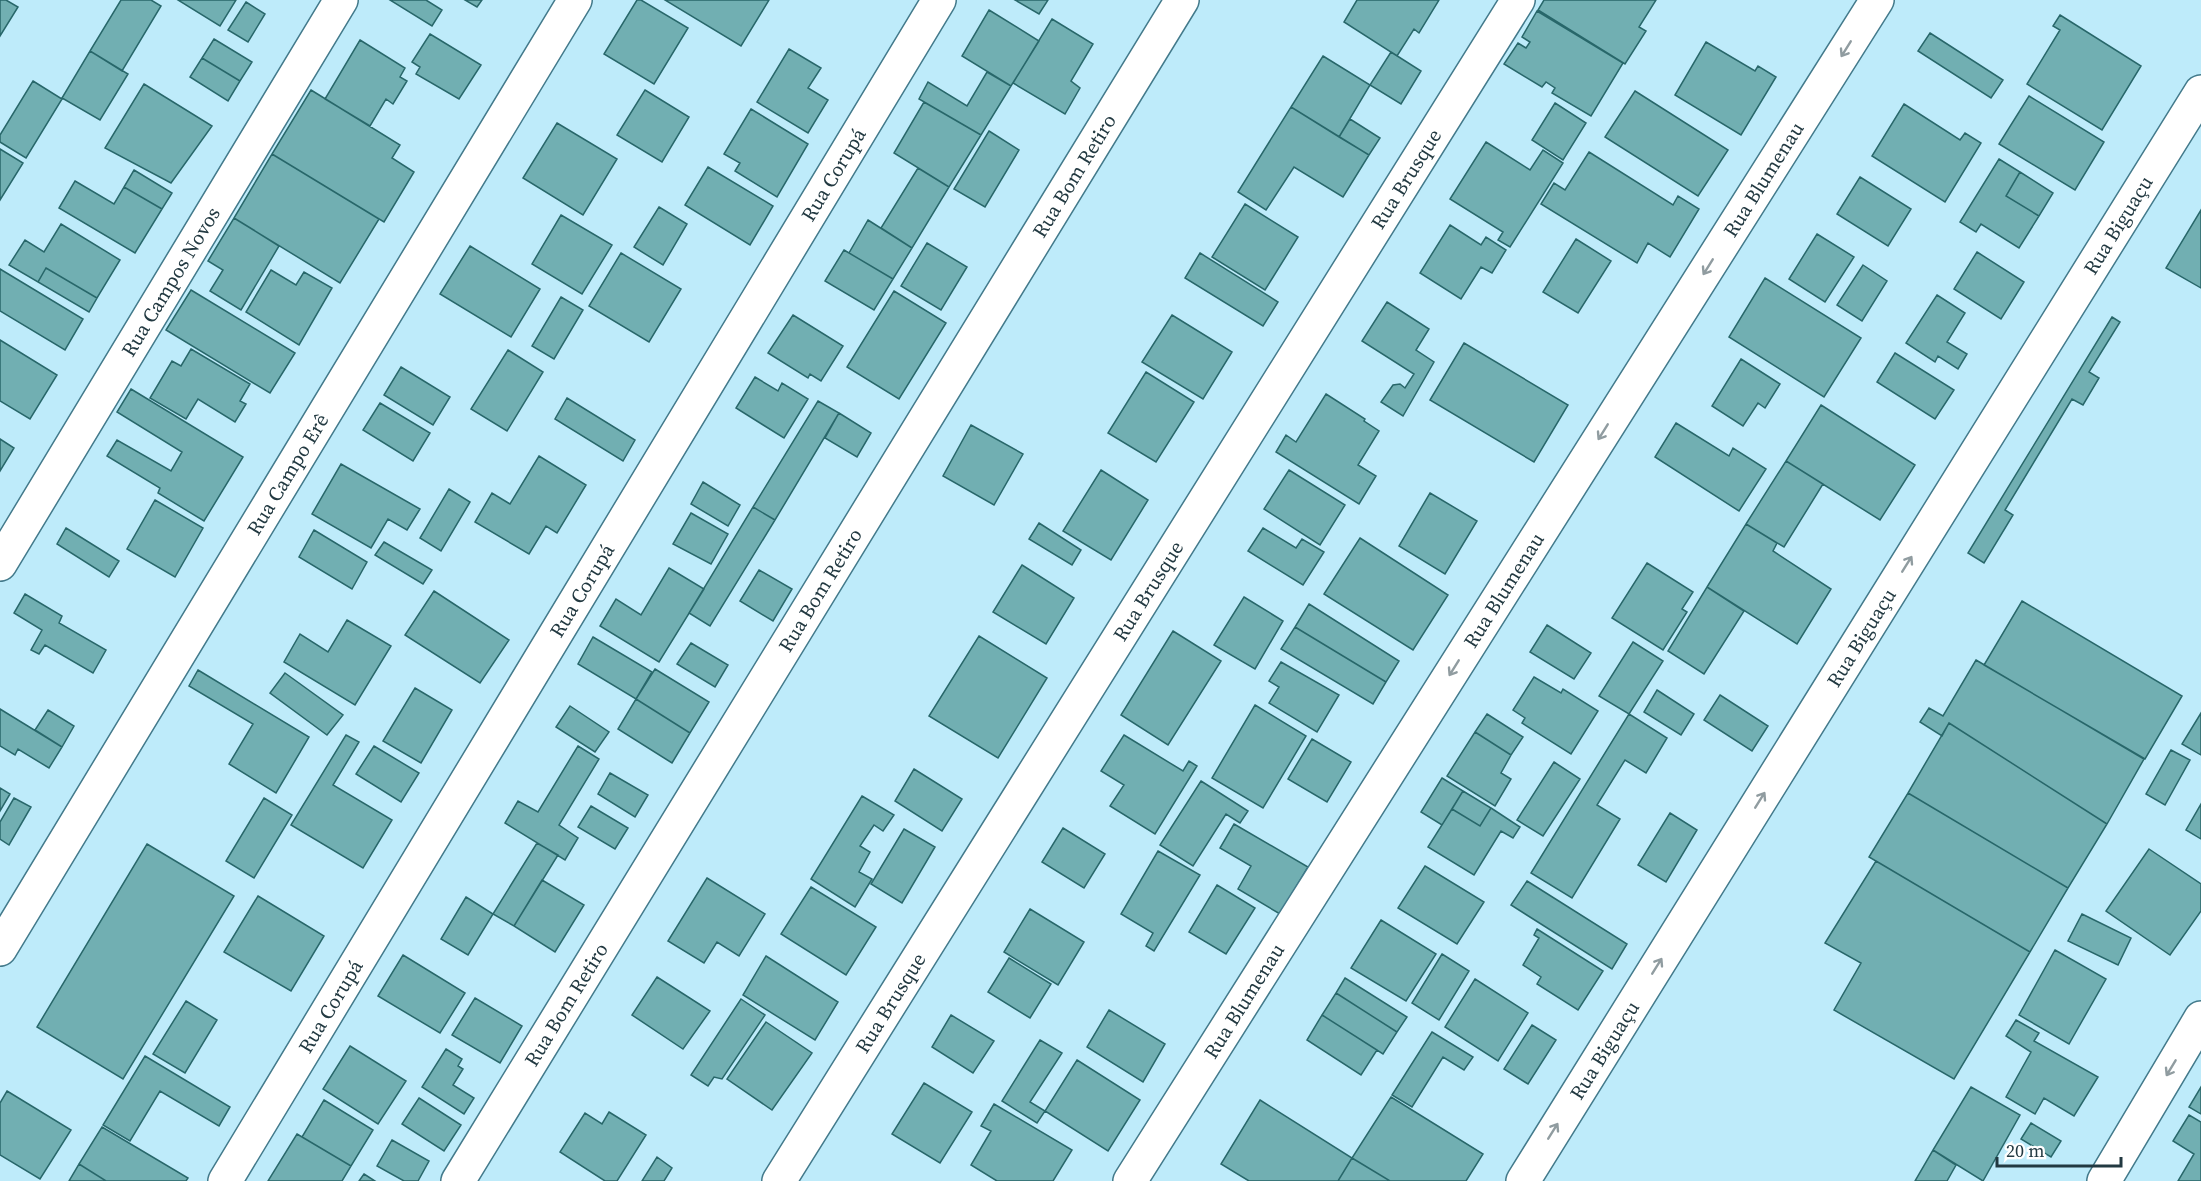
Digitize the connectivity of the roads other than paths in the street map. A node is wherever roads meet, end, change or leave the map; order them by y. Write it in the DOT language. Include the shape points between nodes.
graph roads {
  1 [pos="341,0"];
  2 [pos="575,0"];
  3 [pos="939,0"];
  4 [pos="1182,0"];
  5 [pos="1518,0"];
  6 [pos="1877,0"];
  7 [pos="2201,92"];
  8 [pos="0,564"];
  9 [pos="0,949"];
  10 [pos="2201,1018"];
  11 [pos="225,1181"];
  12 [pos="458,1181"];
  13 [pos="779,1181"];
  14 [pos="1130,1181"];
  15 [pos="1522,1181"];
  16 [pos="2104,1181"];
  1 -- 8 [label="street, Rua Campos Novos"];
  2 -- 9 [label="street, Rua Campo Erê"];
  3 -- 11 [label="street, Rua Corupá"];
  4 -- 12 [label="street, Rua Bom Retiro"];
  5 -- 13 [label="street, Rua Brusque"];
  6 -- 14 [label="street, Rua Blumenau, one-way"];
  15 -- 7 [label="street, Rua Biguaçu, one-way"];
  10 -- 16 [label="street, one-way"];
}
